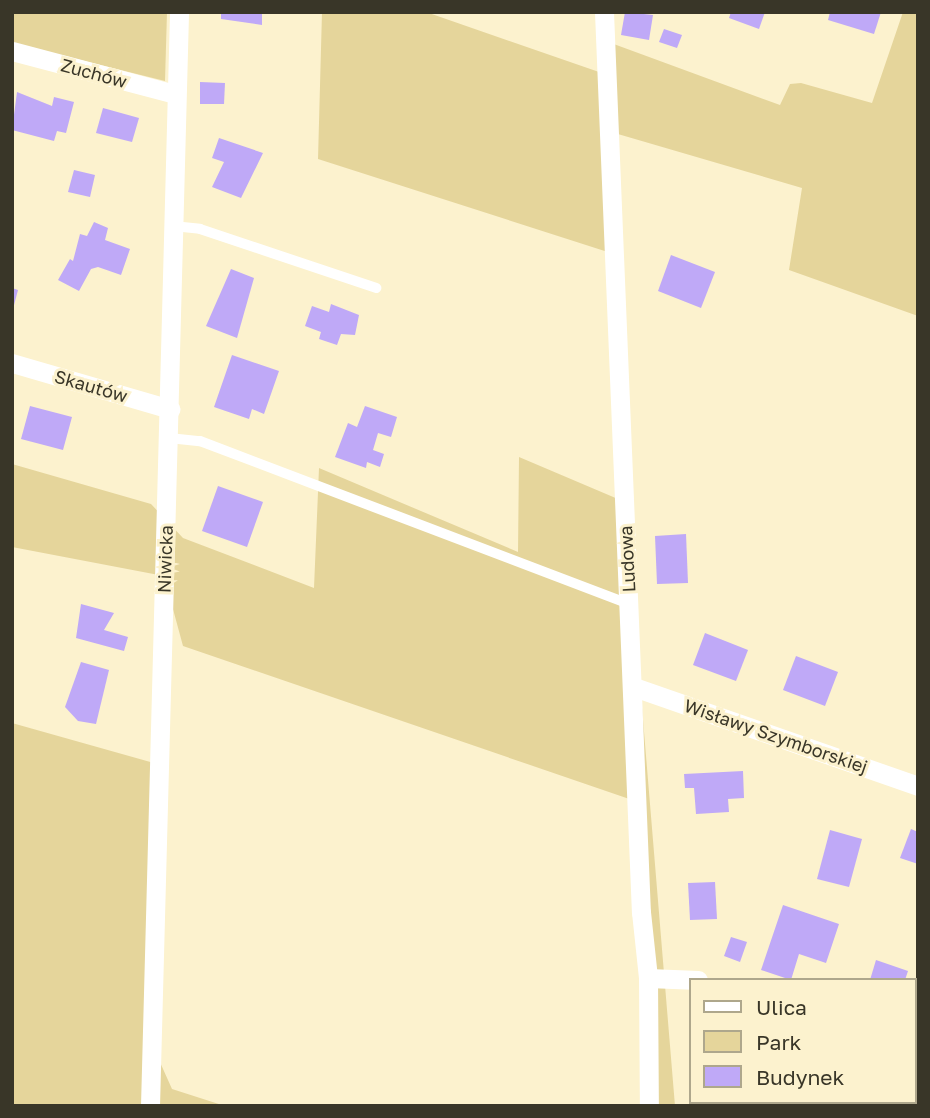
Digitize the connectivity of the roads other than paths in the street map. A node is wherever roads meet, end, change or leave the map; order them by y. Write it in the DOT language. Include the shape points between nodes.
graph roads {
  1 [pos="178,12"];
  2 [pos="604,12"];
  3 [pos="12,51"];
  4 [pos="175,94"];
  5 [pos="173,226"];
  6 [pos="376,288"];
  7 [pos="12,363"];
  8 [pos="170,409"];
  9 [pos="169,438"];
  10 [pos="630,605"];
  11 [pos="634,687"];
  12 [pos="918,786"];
  13 [pos="648,978"];
  14 [pos="688,980"];
  15 [pos="150,1106"];
  16 [pos="649,1106"];
  1 -- 4 [label="street, Niwicka"];
  2 -- 10 [label="street, Ludowa"];
  3 -- 4 [label="street, Zuchów"];
  4 -- 5 [label="street, Niwicka"];
  5 -- 6 [label="lane" via="200,229"];
  5 -- 8 [label="street, Niwicka"];
  7 -- 8 [label="street, Skautów"];
  8 -- 9 [label="street, Niwicka"];
  9 -- 10 [label="lane" via="200,441"];
  9 -- 15 [label="street, Niwicka"];
  10 -- 11 [label="street, Ludowa"];
  11 -- 12 [label="street, Wisławy Szymborskiej"];
  11 -- 13 [label="street, Ludowa" via="641,912"];
  13 -- 14 [label="street"];
  13 -- 16 [label="street, Ludowa"];
}
